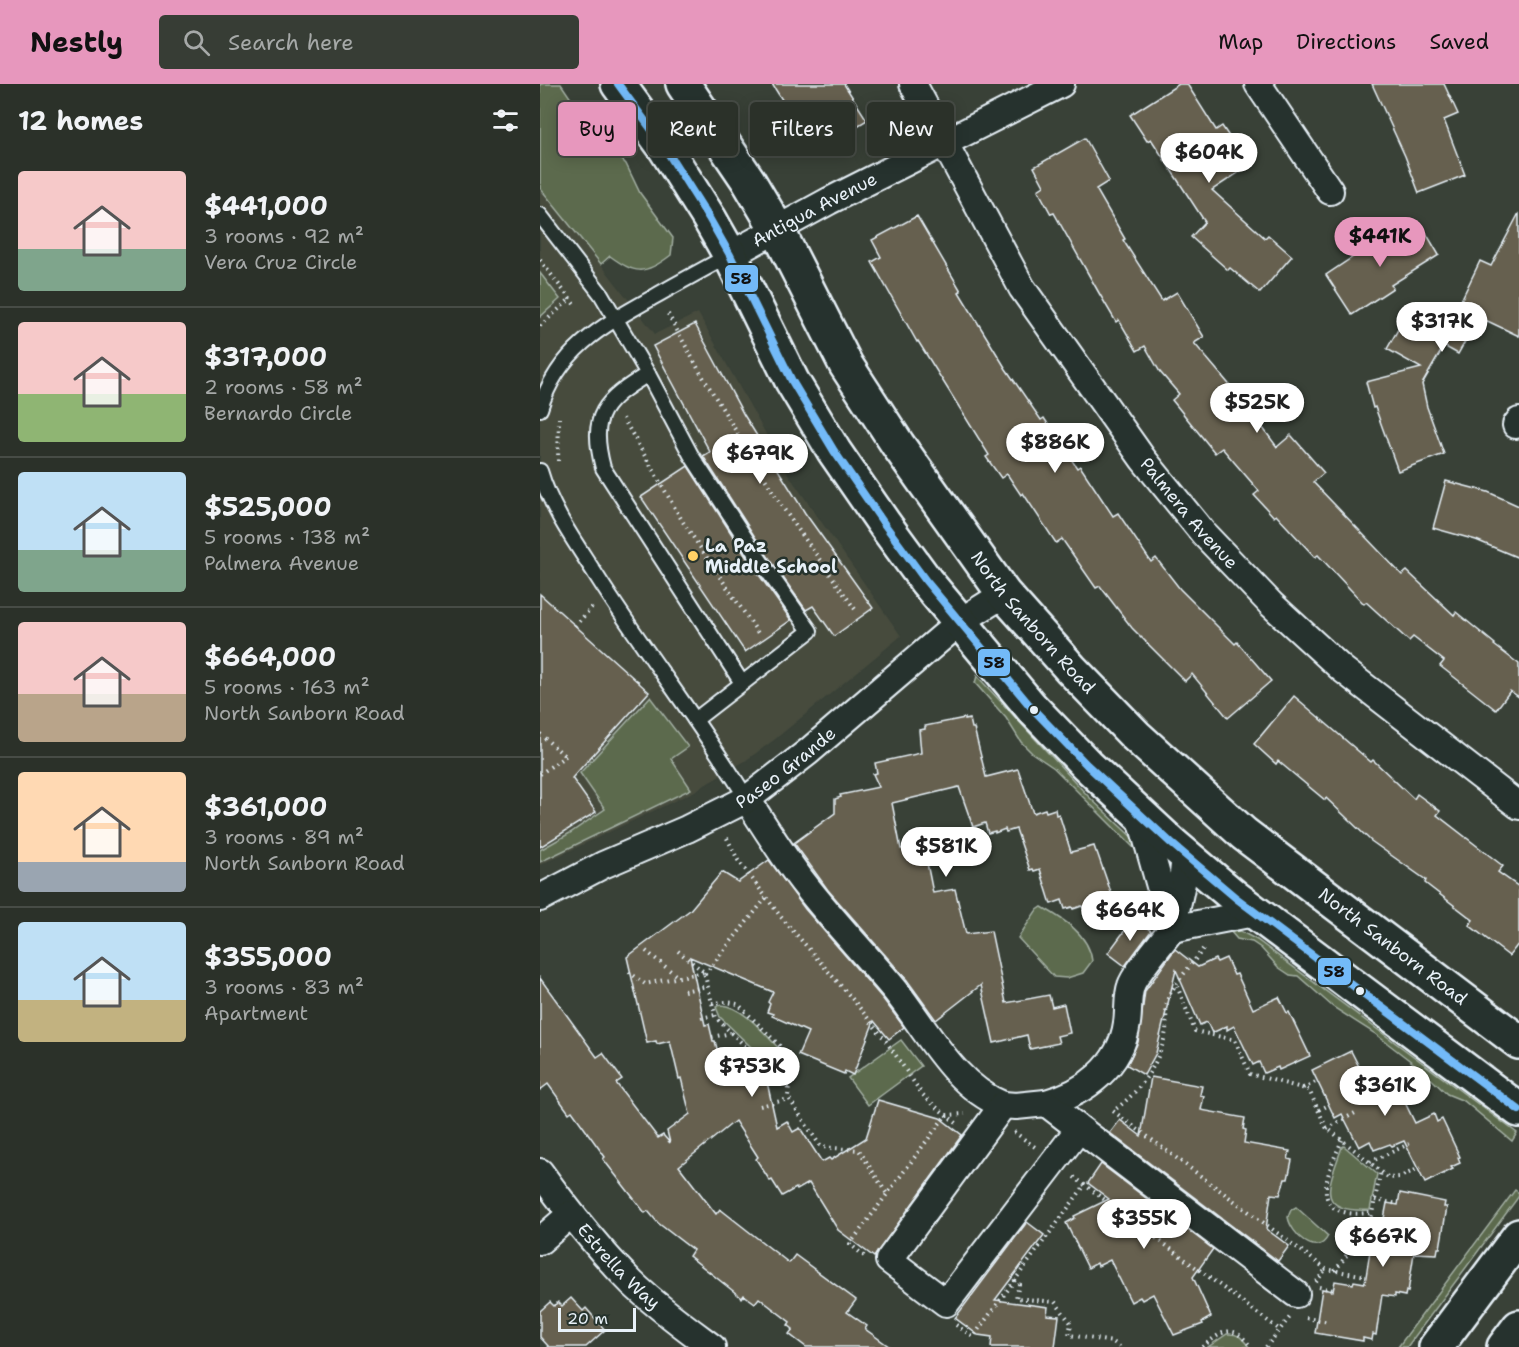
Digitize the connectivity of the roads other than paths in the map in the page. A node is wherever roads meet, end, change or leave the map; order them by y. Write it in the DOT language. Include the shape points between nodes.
graph roads {
  1 [pos="618,84"];
  2 [pos="683,84"];
  3 [pos="914,84"];
  4 [pos="1061,84"];
  5 [pos="1258,84"];
  6 [pos="923,102"];
  7 [pos="954,138"];
  8 [pos="920,156"];
  9 [pos="952,156"];
  10 [pos="1330,191"];
  11 [pos="540,215"];
  12 [pos="777,229"];
  13 [pos="730,255"];
  14 [pos="616,318"];
  15 [pos="648,374"];
  16 [pos="540,409"];
  17 [pos="540,471"];
  18 [pos="1004,594"];
  19 [pos="961,621"];
  20 [pos="742,683"];
  21 [pos="695,720"];
  22 [pos="747,799"];
  23 [pos="1519,806"];
  24 [pos="1140,815"];
  25 [pos="1185,856"];
  26 [pos="540,898"];
  27 [pos="1254,912"];
  28 [pos="1172,929"];
  29 [pos="1519,1042"];
  30 [pos="1046,1103"];
  31 [pos="1519,1110"];
  32 [pos="998,1111"];
  33 [pos="1079,1129"];
  34 [pos="540,1172"];
  35 [pos="571,1214"];
  36 [pos="1519,1236"];
  37 [pos="540,1241"];
  38 [pos="1298,1305"];
  39 [pos="1519,1328"];
  40 [pos="712,1347"];
  41 [pos="1436,1347"];
  42 [pos="1504,1347"];
  1 -- 13 [label="main road" via="689,184"];
  2 -- 12 [label="main road, North Sanborn Road"];
  3 -- 6 [label="street, Palmera Avenue"];
  4 -- 7 [label="street, Antigua Avenue"];
  5 -- 10 [label="street"];
  8 -- 12 [label="street, Antigua Avenue"];
  9 -- 23 [label="street, Palmera Avenue" via="1022,288 1143,459 1204,534 1271,604 1342,669"];
  11 -- 14 [label="lane"];
  12 -- 13 [label="street, Antigua Avenue"];
  12 -- 18 [label="main road, North Sanborn Road" via="846,365 898,446"];
  13 -- 14 [label="lane"];
  13 -- 19 [label="main road" via="792,381 834,451 926,581"];
  14 -- 15 [label="lane"];
  14 -- 16 [label="lane" via="569,356 545,392"];
  15 -- 20 [label="lane" via="612,399 602,413 597,440 603,468"];
  15 -- 20 [label="lane" via="691,455 810,631"];
  17 -- 21 [label="lane" via="567,529 634,636"];
  18 -- 19 [label="street, Paseo Grande"];
  18 -- 29 [label="main road, North Sanborn Road" via="1136,736 1244,834"];
  19 -- 22 [label="street, Paseo Grande"];
  19 -- 24 [label="main road" via="1031,707"];
  20 -- 21 [label="lane"];
  21 -- 22 [label="lane"];
  22 -- 26 [label="street, Paseo Grande"];
  22 -- 32 [label="street" via="807,888 894,989 953,1068"];
  24 -- 25 [label="main road"];
  24 -- 28 [label="street"];
  25 -- 27 [label="main road"];
  25 -- 28 [label="street"];
  27 -- 28 [label="street"];
  27 -- 31 [label="main road"];
  28 -- 30 [label="street" via="1131,983 1127,1023 1113,1059 1084,1088"];
  30 -- 32 [label="street"];
  30 -- 33 [label="street"];
  32 -- 33 [label="street" via="889,1260 946,1303"];
  33 -- 38 [label="street"];
  34 -- 35 [label="street, Estrella Way"];
  35 -- 37 [label="street"];
  35 -- 40 [label="street, Estrella Way" via="632,1283"];
  36 -- 41 [label="main road"];
  39 -- 42 [label="main road"];
}
